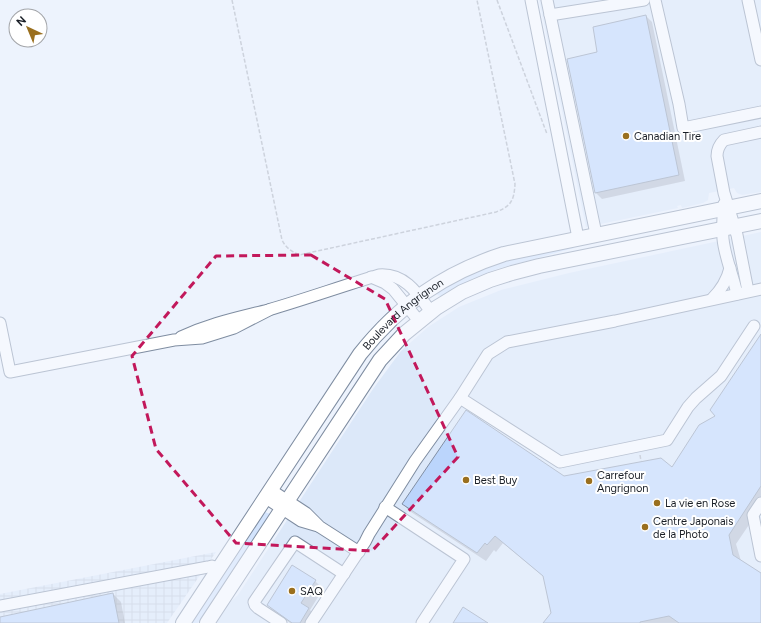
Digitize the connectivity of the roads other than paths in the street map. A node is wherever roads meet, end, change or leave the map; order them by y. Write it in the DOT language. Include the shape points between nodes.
graph roads {
  1 [pos="531,0"];
  2 [pos="547,0"];
  3 [pos="644,0"];
  4 [pos="655,0"];
  5 [pos="748,0"];
  6 [pos="550,16"];
  7 [pos="761,60"];
  8 [pos="761,112"];
  9 [pos="761,132"];
  10 [pos="761,201"];
  11 [pos="726,208"];
  12 [pos="761,221"];
  13 [pos="729,228"];
  14 [pos="596,234"];
  15 [pos="578,238"];
  16 [pos="730,268"];
  17 [pos="371,277"];
  18 [pos="761,289"];
  19 [pos="743,293"];
  20 [pos="419,295"];
  21 [pos="712,299"];
  22 [pos="406,305"];
  23 [pos="431,312"];
  24 [pos="419,321"];
  25 [pos="0,323"];
  26 [pos="754,326"];
  27 [pos="460,398"];
  28 [pos="268,494"];
  29 [pos="284,504"];
  30 [pos="761,504"];
  31 [pos="385,508"];
  32 [pos="359,552"];
  33 [pos="761,556"];
  34 [pos="219,568"];
  35 [pos="344,574"];
  36 [pos="0,606"];
  37 [pos="312,622"];
  38 [pos="183,623"];
  39 [pos="207,623"];
  40 [pos="281,623"];
  41 [pos="422,623"];
  1 -- 15 [label="lane"];
  2 -- 6 [label="lane"];
  3 -- 6 [label="lane"];
  4 -- 8 [label="lane" via="683,128"];
  5 -- 7 [label="lane"];
  6 -- 14 [label="lane"];
  9 -- 11 [label="lane" via="728,138 718,147 716,156"];
  10 -- 11 [label="main road, Boulevard Angrignon"];
  11 -- 13 [label="lane"];
  11 -- 14 [label="main road, Boulevard Angrignon"];
  12 -- 13 [label="main road, Boulevard Angrignon"];
  13 -- 16 [label="lane" via="723,239"];
  13 -- 19 [label="lane"];
  13 -- 23 [label="main road, Boulevard Angrignon" via="512,273 466,290"];
  14 -- 15 [label="main road, Boulevard Angrignon"];
  15 -- 20 [label="main road, Boulevard Angrignon" via="486,260 459,271"];
  16 -- 19 [label="lane"];
  16 -- 21 [label="lane" via="724,285"];
  17 -- 20 [label="lane" via="385,274 408,283"];
  17 -- 22 [label="lane" via="388,285"];
  17 -- 25 [label="lane" via="269,310 202,327 174,340 10,372"];
  18 -- 19 [label="lane"];
  19 -- 21 [label="lane"];
  20 -- 22 [label="main road, Boulevard Angrignon"];
  20 -- 23 [label="lane"];
  21 -- 27 [label="lane" via="507,342 488,354"];
  22 -- 24 [label="lane"];
  22 -- 28 [label="main road, Boulevard Angrignon" via="360,354"];
  23 -- 24 [label="main road, Boulevard Angrignon"];
  24 -- 29 [label="main road, Boulevard Angrignon" via="380,360"];
  26 -- 27 [label="lane" via="721,376 688,407 667,440 560,462"];
  27 -- 31 [label="lane"];
  28 -- 29 [label="lane"];
  28 -- 34 [label="main road, Boulevard Angrignon"];
  29 -- 32 [label="lane" via="306,513 320,527"];
  29 -- 39 [label="main road, Boulevard Angrignon"];
  30 -- 33 [label="lane" via="753,515"];
  31 -- 32 [label="lane"];
  31 -- 41 [label="lane" via="464,560"];
  32 -- 35 [label="lane"];
  34 -- 36 [label="lane" via="208,566"];
  34 -- 38 [label="main road, Boulevard Angrignon"];
  35 -- 37 [label="lane"];
  35 -- 40 [label="lane" via="295,542 254,602 258,608"];
}
